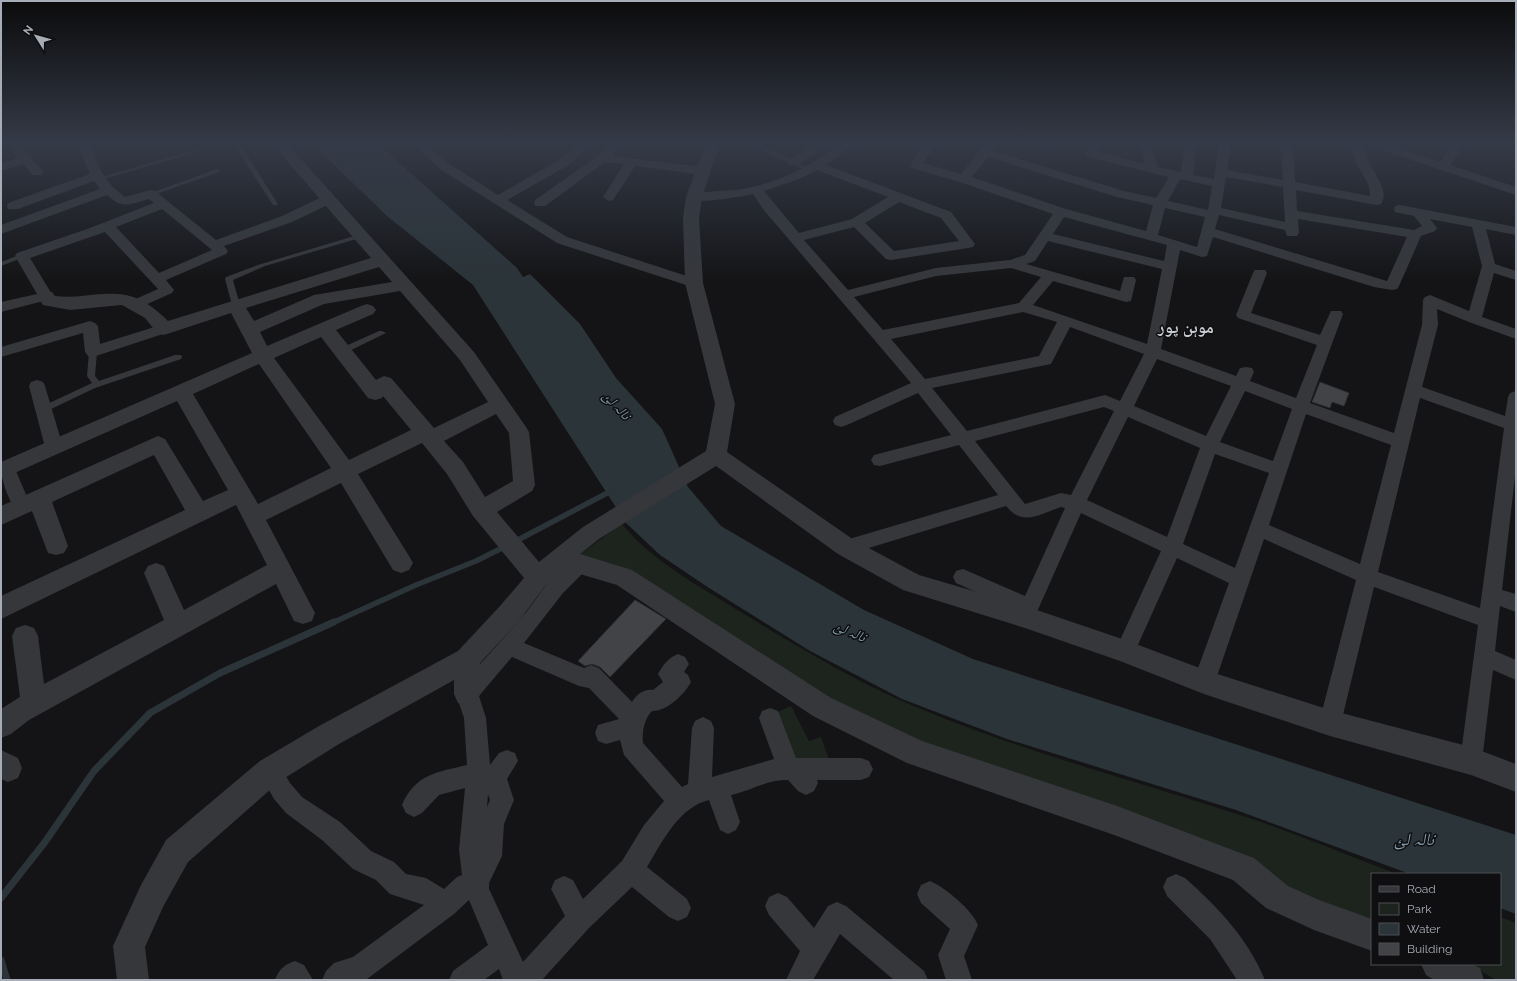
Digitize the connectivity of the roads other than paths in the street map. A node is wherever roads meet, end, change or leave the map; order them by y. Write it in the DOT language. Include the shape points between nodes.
graph roads {
  1 [pos="65,189"];
  2 [pos="166,189"];
  3 [pos="265,189"];
  4 [pos="320,189"];
  5 [pos="480,189"];
  6 [pos="518,189"];
  7 [pos="560,189"];
  8 [pos="614,189"];
  9 [pos="697,189"];
  10 [pos="761,189"];
  11 [pos="874,189"];
  12 [pos="993,189"];
  13 [pos="1106,189"];
  14 [pos="1172,189"];
  15 [pos="1218,189"];
  16 [pos="1289,189"];
  17 [pos="1310,189"];
  18 [pos="1376,189"];
  19 [pos="757,190"];
  20 [pos="107,191"];
  21 [pos="151,194"];
  22 [pos="609,197"];
  23 [pos="694,197"];
  24 [pos="898,197"];
  25 [pos="329,199"];
  26 [pos="498,200"];
  27 [pos="540,203"];
  28 [pos="1160,203"];
  29 [pos="163,204"];
  30 [pos="275,204"];
  31 [pos="14,206"];
  32 [pos="1400,209"];
  33 [pos="1061,212"];
  34 [pos="1418,212"];
  35 [pos="1213,213"];
  36 [pos="1291,214"];
  37 [pos="857,222"];
  38 [pos="1478,224"];
  39 [pos="107,226"];
  40 [pos="1,230"];
  41 [pos="1208,231"];
  42 [pos="1516,231"];
  43 [pos="1415,234"];
  44 [pos="361,236"];
  45 [pos="1045,236"];
  46 [pos="1151,237"];
  47 [pos="796,238"];
  48 [pos="1174,243"];
  49 [pos="215,245"];
  50 [pos="22,256"];
  51 [pos="890,256"];
  52 [pos="382,260"];
  53 [pos="1,264"];
  54 [pos="1012,264"];
  55 [pos="1489,266"];
  56 [pos="1170,268"];
  57 [pos="1260,273"];
  58 [pos="1050,275"];
  59 [pos="1516,276"];
  60 [pos="914,278"];
  61 [pos="156,279"];
  62 [pos="1129,280"];
  63 [pos="694,283"];
  64 [pos="405,285"];
  65 [pos="844,295"];
  66 [pos="46,296"];
  67 [pos="134,305"];
  68 [pos="236,306"];
  69 [pos="1,307"];
  70 [pos="1024,307"];
  71 [pos="367,310"];
  72 [pos="1336,314"];
  73 [pos="1474,319"];
  74 [pos="1066,320"];
  75 [pos="326,329"];
  76 [pos="164,330"];
  77 [pos="249,330"];
  78 [pos="382,333"];
  79 [pos="1516,334"];
  80 [pos="880,336"];
  81 [pos="1325,342"];
  82 [pos="342,351"];
  83 [pos="1,352"];
  84 [pos="93,352"];
  85 [pos="1153,352"];
  86 [pos="263,356"];
  87 [pos="178,357"];
  88 [pos="1243,378"];
  89 [pos="96,384"];
  90 [pos="921,385"];
  91 [pos="37,386"];
  92 [pos="1414,390"];
  93 [pos="181,391"];
  94 [pos="1516,396"];
  95 [pos="500,404"];
  96 [pos="1301,406"];
  97 [pos="44,409"];
  98 [pos="1125,410"];
  99 [pos="841,421"];
  100 [pos="1512,425"];
  101 [pos="428,436"];
  102 [pos="963,439"];
  103 [pos="1400,442"];
  104 [pos="1210,445"];
  105 [pos="54,447"];
  106 [pos="716,455"];
  107 [pos="880,460"];
  108 [pos="1512,467"];
  109 [pos="4,470"];
  110 [pos="1279,470"];
  111 [pos="344,471"];
  112 [pos="241,492"];
  113 [pos="1010,498"];
  114 [pos="31,502"];
  115 [pos="1076,503"];
  116 [pos="199,513"];
  117 [pos="486,514"];
  118 [pos="1,516"];
  119 [pos="253,516"];
  120 [pos="1258,528"];
  121 [pos="56,546"];
  122 [pos="846,547"];
  123 [pos="1172,548"];
  124 [pos="569,561"];
  125 [pos="401,563"];
  126 [pos="281,569"];
  127 [pos="156,573"];
  128 [pos="1367,576"];
  129 [pos="963,577"];
  130 [pos="538,578"];
  131 [pos="1240,580"];
  132 [pos="1492,595"];
  133 [pos="1516,602"];
  134 [pos="1,608"];
  135 [pos="1027,612"];
  136 [pos="303,613"];
  137 [pos="1488,620"];
  138 [pos="178,625"];
  139 [pos="25,636"];
  140 [pos="508,646"];
  141 [pos="1125,651"];
  142 [pos="1484,656"];
  143 [pos="467,659"];
  144 [pos="678,664"];
  145 [pos="1516,670"];
  146 [pos="1204,682"];
  147 [pos="467,694"];
  148 [pos="34,704"];
  149 [pos="770,718"];
  150 [pos="634,723"];
  151 [pos="1330,723"];
  152 [pos="1,725"];
  153 [pos="703,728"];
  154 [pos="606,733"];
  155 [pos="507,761"];
  156 [pos="1471,761"];
  157 [pos="861,769"];
  158 [pos="270,771"];
  159 [pos="479,773"];
  160 [pos="795,774"];
  161 [pos="1516,778"];
  162 [pos="698,793"];
  163 [pos="414,805"];
  164 [pos="728,822"];
  165 [pos="631,870"];
  166 [pos="476,885"];
  167 [pos="1176,887"];
  168 [pos="564,889"];
  169 [pos="930,894"];
  170 [pos="445,906"];
  171 [pos="778,906"];
  172 [pos="678,908"];
  173 [pos="580,919"];
  174 [pos="1371,935"];
  175 [pos="815,949"];
  176 [pos="502,950"];
  177 [pos="1439,965"];
  178 [pos="133,980"];
  179 [pos="288,980"];
  180 [pos="300,980"];
  181 [pos="335,980"];
  182 [pos="462,980"];
  183 [pos="517,980"];
  184 [pos="524,980"];
  185 [pos="799,980"];
  186 [pos="915,980"];
  187 [pos="960,980"];
  188 [pos="1252,980"];
  189 [pos="1468,980"];
  1 -- 31 [label="street"];
  2 -- 21 [label="lane"];
  3 -- 30 [label="lane"];
  4 -- 25 [label="street"];
  5 -- 26 [label="street"];
  6 -- 26 [label="street"];
  7 -- 27 [label="street"];
  8 -- 22 [label="street"];
  9 -- 23 [label="street"];
  10 -- 19 [label="street"];
  11 -- 24 [label="street"];
  12 -- 33 [label="street"];
  13 -- 28 [label="street"];
  14 -- 28 [label="street"];
  15 -- 35 [label="street"];
  16 -- 36 [label="street"];
  17 -- 18 [label="street" via="1376,201"];
  19 -- 23 [label="street" via="722,196"];
  19 -- 47 [label="street"];
  20 -- 21 [label="street" via="123,202"];
  20 -- 40 [label="street"];
  21 -- 29 [label="street"];
  23 -- 63 [label="street" via="691,218"];
  24 -- 37 [label="street"];
  24 -- 51 [label="street" via="946,215 968,244"];
  25 -- 44 [label="street"];
  25 -- 49 [label="street" via="287,219"];
  26 -- 63 [label="street" via="562,240"];
  28 -- 35 [label="street"];
  28 -- 46 [label="street"];
  29 -- 39 [label="street"];
  29 -- 49 [label="street"];
  32 -- 34 [label="street"];
  33 -- 45 [label="street"];
  33 -- 46 [label="street"];
  34 -- 38 [label="street"];
  34 -- 43 [label="street" via="1430,228"];
  35 -- 36 [label="street" via="1292,230"];
  35 -- 41 [label="street"];
  36 -- 43 [label="street"];
  37 -- 47 [label="street"];
  37 -- 51 [label="street"];
  38 -- 42 [label="street"];
  38 -- 55 [label="street"];
  39 -- 50 [label="street"];
  39 -- 61 [label="street"];
  41 -- 43 [label="street" via="1392,286"];
  41 -- 48 [label="street" via="1202,253"];
  44 -- 52 [label="street"];
  44 -- 68 [label="lane" via="263,265 229,279"];
  45 -- 54 [label="street" via="1030,258"];
  45 -- 56 [label="street"];
  46 -- 48 [label="street"];
  47 -- 65 [label="street"];
  48 -- 56 [label="street"];
  49 -- 61 [label="street" via="221,251"];
  50 -- 53 [label="lane"];
  50 -- 66 [label="street"];
  51 -- 60 [label="street"];
  52 -- 64 [label="street"];
  52 -- 68 [label="street"];
  54 -- 58 [label="street"];
  54 -- 60 [label="street" via="936,272"];
  55 -- 59 [label="street"];
  55 -- 73 [label="street"];
  56 -- 85 [label="street"];
  57 -- 81 [label="street" via="1242,314"];
  58 -- 62 [label="street" via="1126,298"];
  58 -- 70 [label="street"];
  60 -- 65 [label="street"];
  61 -- 67 [label="street" via="167,290"];
  63 -- 106 [label="street" via="725,404"];
  64 -- 77 [label="street" via="320,299"];
  64 -- 95 [label="street" via="467,356"];
  65 -- 80 [label="street"];
  66 -- 67 [label="street" via="49,301 70,304 117,299"];
  66 -- 69 [label="street"];
  67 -- 76 [label="street" via="151,314"];
  68 -- 76 [label="street"];
  68 -- 77 [label="street"];
  70 -- 74 [label="street"];
  70 -- 80 [label="street"];
  71 -- 75 [label="street"];
  72 -- 81 [label="street"];
  73 -- 79 [label="street"];
  73 -- 92 [label="street" via="1430,300 1430,325"];
  74 -- 85 [label="street"];
  74 -- 90 [label="street" via="1045,360"];
  75 -- 82 [label="street"];
  75 -- 86 [label="street"];
  76 -- 84 [label="street"];
  77 -- 86 [label="street"];
  78 -- 82 [label="lane"];
  80 -- 90 [label="street"];
  81 -- 96 [label="street"];
  82 -- 101 [label="street"];
  83 -- 84 [label="street" via="90,326"];
  84 -- 89 [label="lane" via="91,376"];
  85 -- 88 [label="street"];
  85 -- 98 [label="street"];
  86 -- 93 [label="street"];
  86 -- 111 [label="street"];
  87 -- 89 [label="lane"];
  88 -- 96 [label="street"];
  88 -- 104 [label="street"];
  89 -- 97 [label="lane"];
  90 -- 99 [label="street"];
  90 -- 102 [label="street"];
  91 -- 97 [label="street"];
  92 -- 100 [label="street"];
  92 -- 103 [label="street"];
  93 -- 105 [label="street"];
  93 -- 112 [label="street"];
  94 -- 100 [label="street"];
  95 -- 101 [label="street"];
  95 -- 117 [label="street" via="519,432 524,485"];
  96 -- 103 [label="street"];
  96 -- 110 [label="street"];
  97 -- 105 [label="street"];
  98 -- 102 [label="street" via="1105,401"];
  98 -- 104 [label="street"];
  98 -- 115 [label="street"];
  100 -- 108 [label="street"];
  101 -- 111 [label="street"];
  101 -- 117 [label="street" via="467,485"];
  102 -- 107 [label="street"];
  102 -- 113 [label="street"];
  103 -- 128 [label="street"];
  104 -- 110 [label="street"];
  104 -- 123 [label="street"];
  105 -- 109 [label="street"];
  106 -- 122 [label="street"];
  106 -- 124 [label="street" via="591,533"];
  108 -- 132 [label="street"];
  109 -- 114 [label="street"];
  110 -- 120 [label="street"];
  111 -- 119 [label="street"];
  111 -- 125 [label="street"];
  112 -- 116 [label="street"];
  112 -- 119 [label="street"];
  113 -- 115 [label="street" via="1016,507 1025,511 1061,500"];
  113 -- 122 [label="street"];
  114 -- 116 [label="street" via="158,444"];
  114 -- 118 [label="street"];
  114 -- 121 [label="street"];
  115 -- 123 [label="street"];
  115 -- 135 [label="street"];
  116 -- 134 [label="street"];
  117 -- 130 [label="street" via="514,552"];
  119 -- 126 [label="street"];
  120 -- 128 [label="street"];
  120 -- 131 [label="street"];
  122 -- 135 [label="street" via="912,583 972,602"];
  123 -- 131 [label="street"];
  123 -- 141 [label="street"];
  124 -- 130 [label="street"];
  124 -- 140 [label="street" via="556,587"];
  124 -- 174 [label="street" via="624,576 822,707 917,754 1117,821 1243,869 1277,896 1314,914"];
  126 -- 136 [label="street"];
  126 -- 138 [label="street"];
  127 -- 138 [label="street"];
  128 -- 137 [label="street"];
  128 -- 151 [label="street"];
  129 -- 135 [label="street"];
  130 -- 143 [label="street"];
  131 -- 146 [label="street"];
  132 -- 133 [label="street"];
  132 -- 137 [label="street"];
  135 -- 141 [label="street"];
  137 -- 142 [label="street"];
  138 -- 148 [label="street"];
  139 -- 148 [label="street"];
  140 -- 147 [label="street"];
  140 -- 150 [label="street" via="587,679 591,675"];
  141 -- 146 [label="street"];
  142 -- 145 [label="street"];
  142 -- 156 [label="street"];
  143 -- 147 [label="street"];
  143 -- 158 [label="street" via="329,735"];
  144 -- 150 [label="street" via="669,674 680,682 657,702 648,700 642,706"];
  146 -- 151 [label="street"];
  147 -- 159 [label="street" via="474,718"];
  148 -- 152 [label="street"];
  149 -- 160 [label="street"];
  150 -- 154 [label="street"];
  150 -- 162 [label="street" via="632,747"];
  151 -- 156 [label="street"];
  153 -- 162 [label="street"];
  155 -- 166 [label="street" via="495,777 502,800 492,824 490,856"];
  156 -- 161 [label="street"];
  157 -- 160 [label="street"];
  158 -- 170 [label="street" via="294,805 331,831 362,860 385,872 399,886 426,891"];
  158 -- 178 [label="street" via="177,850 129,946"];
  159 -- 163 [label="street" via="432,785"];
  159 -- 166 [label="street" via="471,850"];
  160 -- 162 [label="street" via="762,772"];
  162 -- 164 [label="street"];
  162 -- 165 [label="street" via="653,834"];
  165 -- 172 [label="street"];
  165 -- 173 [label="street"];
  166 -- 170 [label="street" via="466,886"];
  166 -- 176 [label="street"];
  167 -- 188 [label="street" via="1220,928 1240,956"];
  168 -- 173 [label="street"];
  169 -- 187 [label="street" via="965,925 951,955"];
  170 -- 181 [label="street" via="358,970 343,972"];
  171 -- 175 [label="street"];
  173 -- 184 [label="street"];
  175 -- 185 [label="street"];
  175 -- 186 [label="street" via="836,915"];
  176 -- 182 [label="street"];
  176 -- 183 [label="street"];
  177 -- 189 [label="street"];
  179 -- 180 [label="street" via="295,974"];
}
